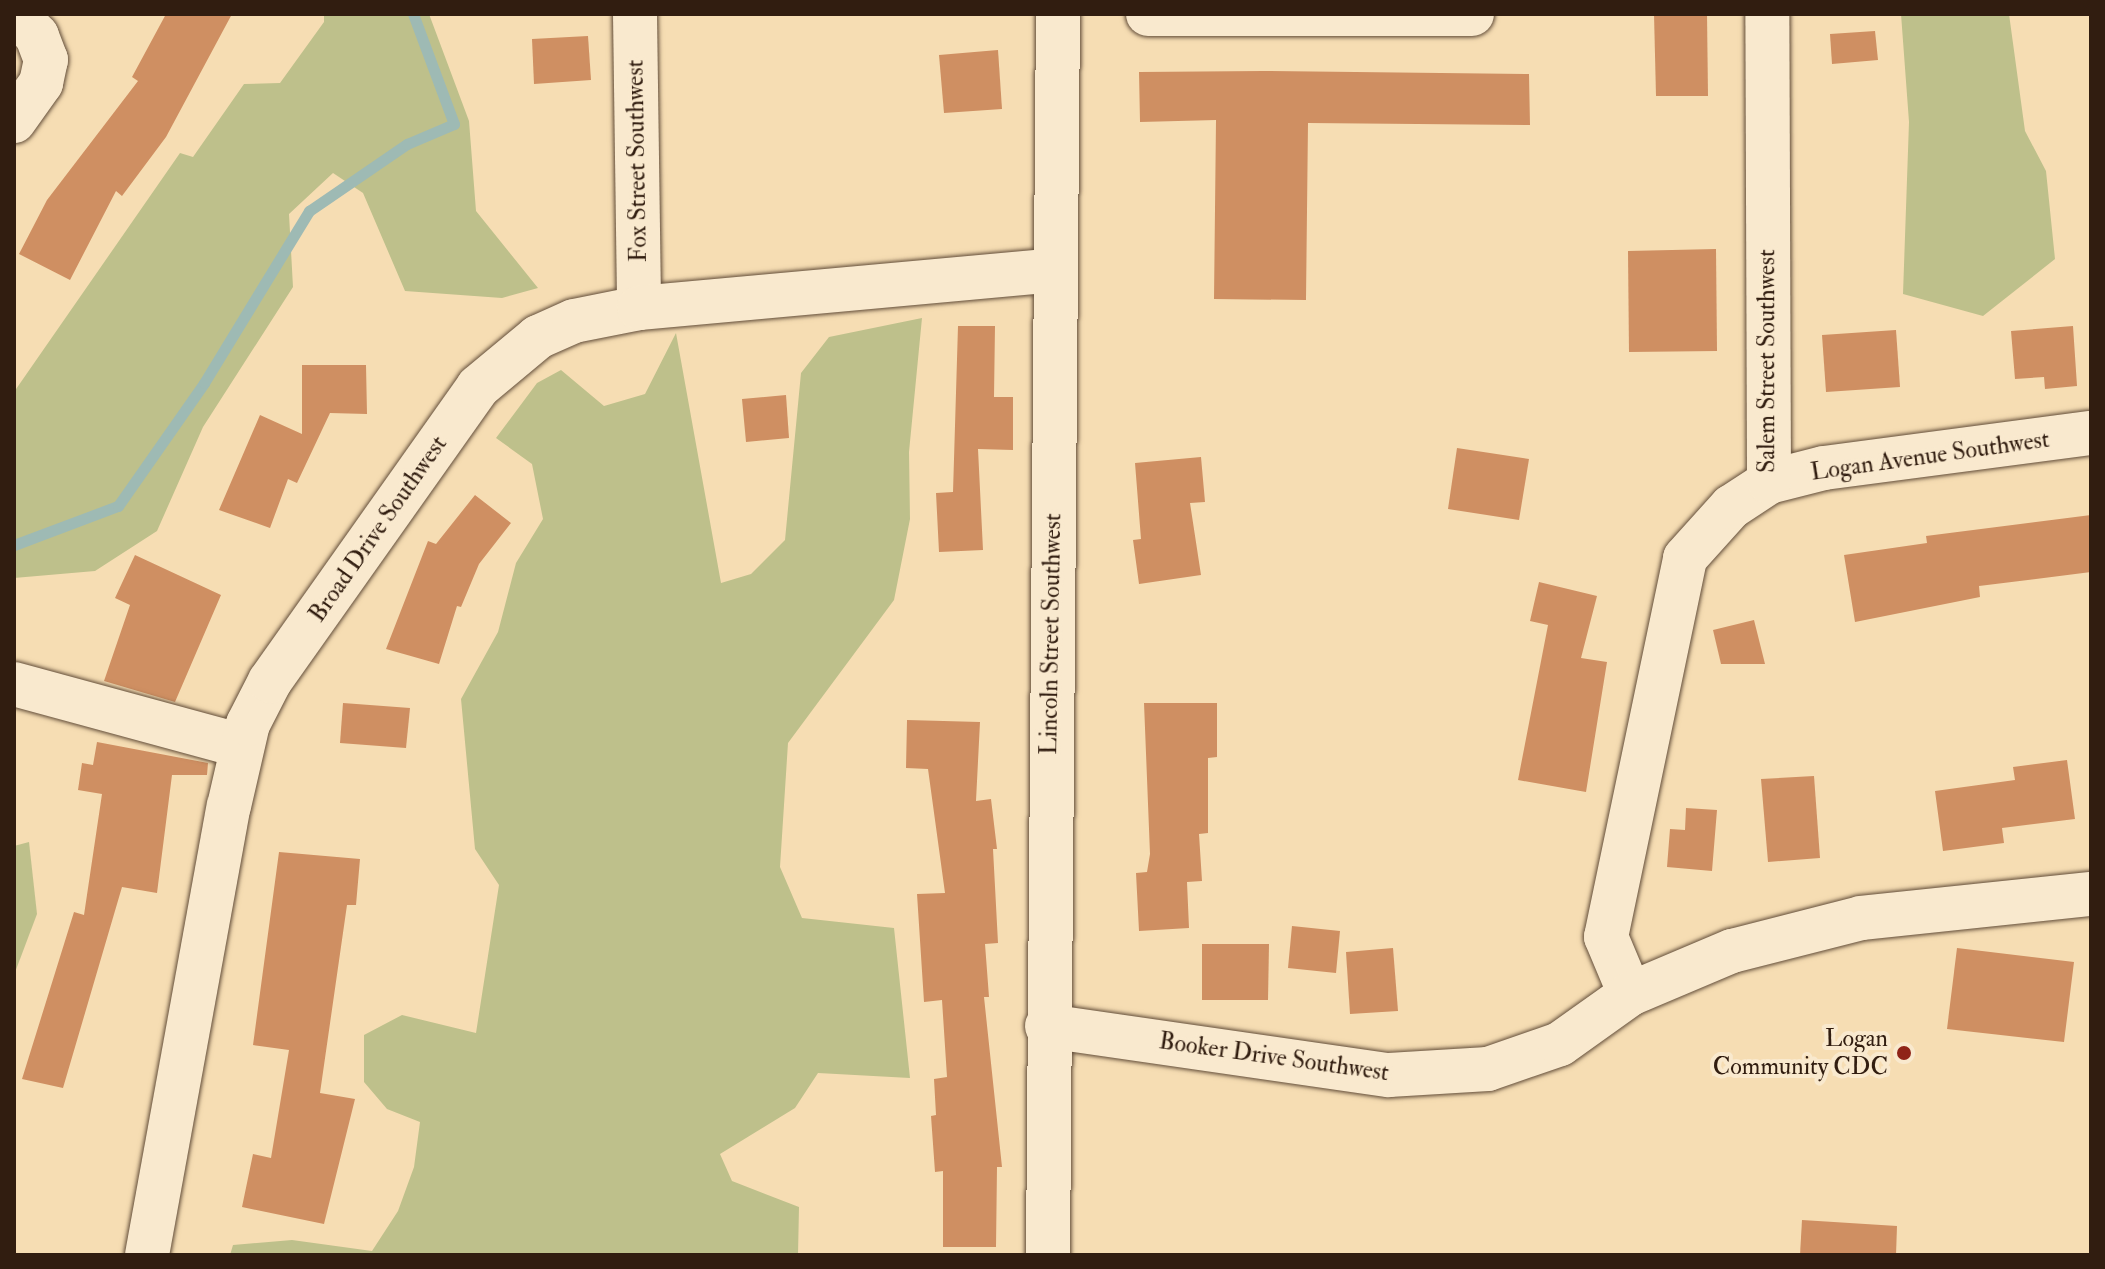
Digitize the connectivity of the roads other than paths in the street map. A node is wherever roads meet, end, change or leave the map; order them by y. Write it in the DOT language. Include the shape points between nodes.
graph roads {
  1 [pos="16,14"];
  2 [pos="635,14"];
  3 [pos="1058,14"];
  4 [pos="1148,14"];
  5 [pos="1472,14"];
  6 [pos="1767,14"];
  7 [pos="14,121"];
  8 [pos="1055,270"];
  9 [pos="639,308"];
  10 [pos="2091,433"];
  11 [pos="1769,482"];
  12 [pos="14,684"];
  13 [pos="242,746"];
  14 [pos="2091,894"];
  15 [pos="1630,994"];
  16 [pos="1047,1026"];
  17 [pos="147,1255"];
  18 [pos="1048,1255"];
  1 -- 7 [label="street" via="37,36 46,60 41,83"];
  2 -- 9 [label="street, Fox Street Southwest"];
  3 -- 8 [label="street, Lincoln Street Southwest"];
  4 -- 5 [label="street"];
  6 -- 11 [label="street, Salem Street Southwest"];
  8 -- 9 [label="street, Broad Drive Southwest"];
  8 -- 16 [label="street, Lincoln Street Southwest"];
  9 -- 13 [label="street, Broad Drive Southwest" via="574,321 538,337 478,387 270,681"];
  10 -- 11 [label="street, Logan Avenue Southwest" via="1824,468"];
  11 -- 15 [label="street, Salem Street Southwest" via="1731,507 1685,558 1606,937"];
  12 -- 13 [label="street"];
  13 -- 17 [label="street, Broad Drive Southwest"];
  14 -- 15 [label="street, Booker Drive Southwest" via="1861,918 1732,951"];
  15 -- 16 [label="street, Booker Drive Southwest" via="1560,1044 1488,1069 1389,1075"];
  16 -- 18 [label="street, Lincoln Street Southwest"];
}
